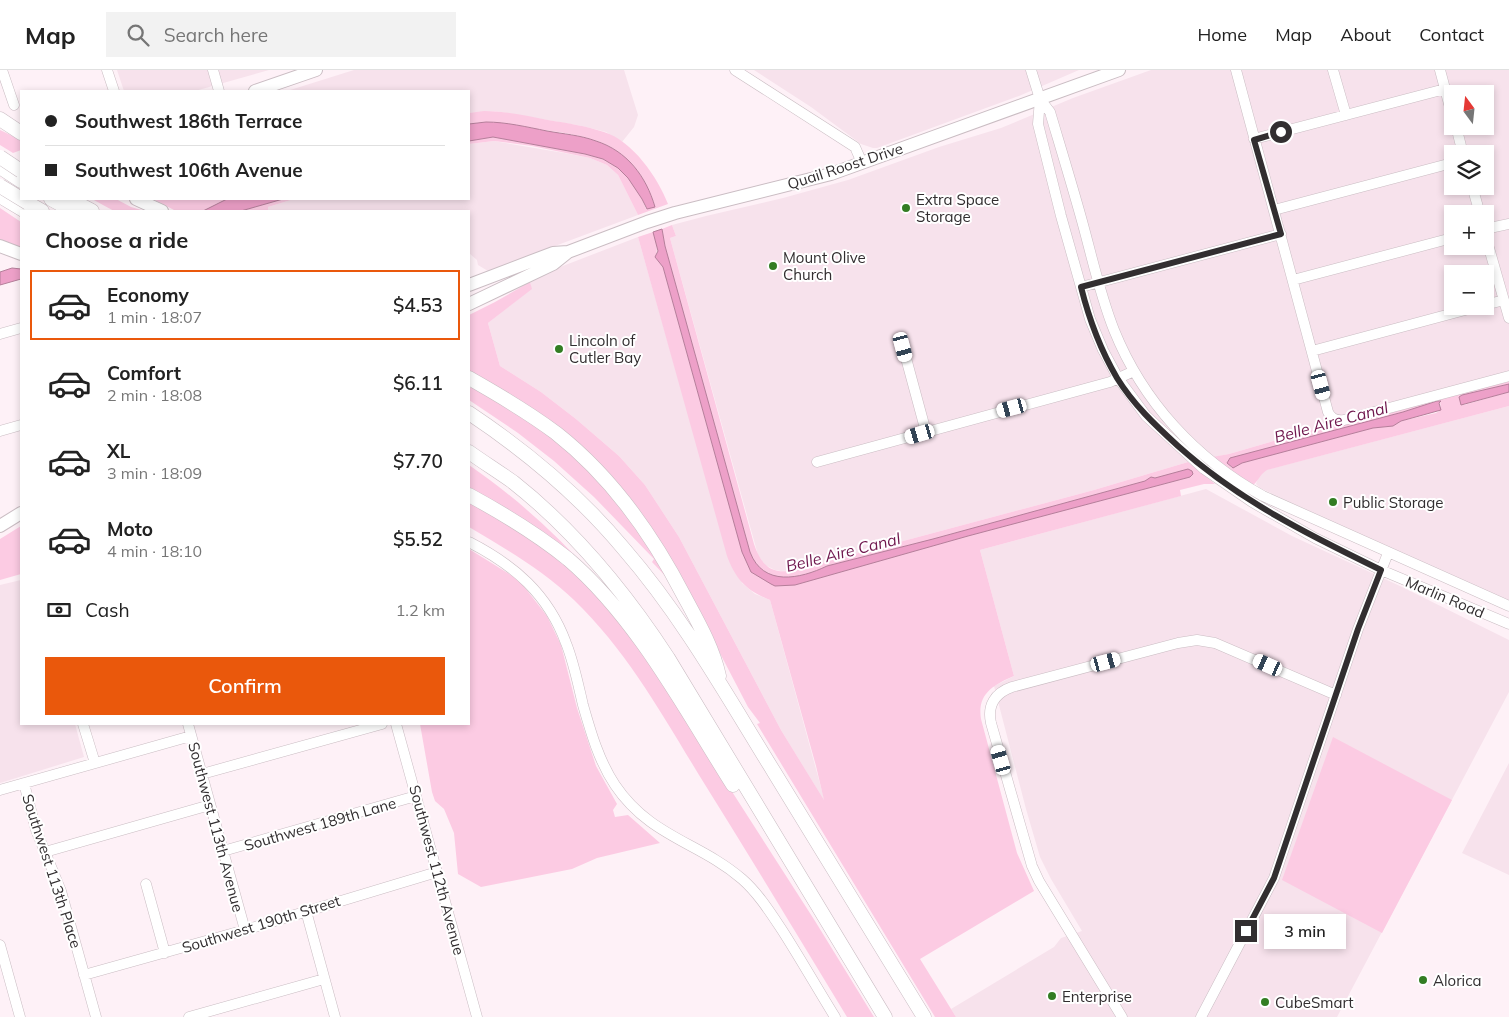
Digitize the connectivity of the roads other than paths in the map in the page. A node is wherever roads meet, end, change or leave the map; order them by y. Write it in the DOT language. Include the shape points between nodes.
graph roads {
  1 [pos="2,70"];
  2 [pos="107,70"];
  3 [pos="213,70"];
  4 [pos="316,70"];
  5 [pos="735,70"];
  6 [pos="1031,70"];
  7 [pos="1119,70"];
  8 [pos="1236,70"];
  9 [pos="1333,70"];
  10 [pos="1440,70"];
  11 [pos="1444,85"];
  12 [pos="1444,89"];
  13 [pos="114,90"];
  14 [pos="220,90"];
  15 [pos="258,90"];
  16 [pos="1040,99"];
  17 [pos="14,105"];
  18 [pos="1346,115"];
  19 [pos="0,119"];
  20 [pos="20,132"];
  21 [pos="1254,140"];
  22 [pos="0,157"];
  23 [pos="20,160"];
  24 [pos="862,163"];
  25 [pos="1444,165"];
  26 [pos="0,167"];
  27 [pos="20,179"];
  28 [pos="20,179"];
  29 [pos="20,180"];
  30 [pos="0,188"];
  31 [pos="1074,195"];
  32 [pos="0,196"];
  33 [pos="53,200"];
  34 [pos="71,200"];
  35 [pos="138,200"];
  36 [pos="1057,200"];
  37 [pos="24,208"];
  38 [pos="71,210"];
  39 [pos="90,210"];
  40 [pos="160,210"];
  41 [pos="1274,210"];
  42 [pos="1509,224"];
  43 [pos="1494,227"];
  44 [pos="1281,234"];
  45 [pos="1444,240"];
  46 [pos="0,246"];
  47 [pos="568,252"];
  48 [pos="20,254"];
  49 [pos="1491,255"];
  50 [pos="1293,280"];
  51 [pos="1099,282"];
  52 [pos="470,286"];
  53 [pos="1081,287"];
  54 [pos="1504,300"];
  55 [pos="1494,303"];
  56 [pos="470,304"];
  57 [pos="1446,315"];
  58 [pos="1509,318"];
  59 [pos="20,328"];
  60 [pos="0,334"];
  61 [pos="903,347"];
  62 [pos="1312,351"];
  63 [pos="1134,371"];
  64 [pos="1509,376"];
  65 [pos="1118,378"];
  66 [pos="470,379"];
  67 [pos="470,414"];
  68 [pos="20,425"];
  69 [pos="470,425"];
  70 [pos="0,431"];
  71 [pos="926,432"];
  72 [pos="470,443"];
  73 [pos="470,453"];
  74 [pos="523,453"];
  75 [pos="817,462"];
  76 [pos="512,482"];
  77 [pos="470,497"];
  78 [pos="20,515"];
  79 [pos="0,526"];
  80 [pos="470,543"];
  81 [pos="1388,553"];
  82 [pos="1381,570"];
  83 [pos="1477,592"];
  84 [pos="1507,605"];
  85 [pos="1470,607"];
  86 [pos="1504,622"];
  87 [pos="722,687"];
  88 [pos="1336,695"];
  89 [pos="84,725"];
  90 [pos="188,725"];
  91 [pos="378,725"];
  92 [pos="396,725"];
  93 [pos="191,736"];
  94 [pos="95,764"];
  95 [pos="202,774"];
  96 [pos="24,783"];
  97 [pos="0,790"];
  98 [pos="416,796"];
  99 [pos="210,805"];
  100 [pos="763,817"];
  101 [pos="223,851"];
  102 [pos="45,852"];
  103 [pos="437,872"];
  104 [pos="146,884"];
  105 [pos="306,911"];
  106 [pos="245,930"];
  107 [pos="0,945"];
  108 [pos="165,953"];
  109 [pos="84,975"];
  110 [pos="324,979"];
  111 [pos="20,1017"];
  112 [pos="96,1017"];
  113 [pos="189,1017"];
  114 [pos="335,1017"];
  115 [pos="477,1017"];
  116 [pos="835,1017"];
  117 [pos="885,1017"];
  118 [pos="924,1017"];
  119 [pos="1122,1017"];
  120 [pos="1201,1017"];
  1 -- 17 [label="street"];
  2 -- 13 [label="street"];
  3 -- 14 [label="street"];
  4 -- 15 [label="main road"];
  5 -- 24 [label="street" via="852,146"];
  6 -- 16 [label="street"];
  7 -- 16 [label="main road, Quail Roost Drive"];
  8 -- 21 [label="street"];
  9 -- 18 [label="street"];
  10 -- 11 [label="street"];
  12 -- 18 [label="street"];
  16 -- 24 [label="main road, Quail Roost Drive"];
  16 -- 31 [label="street, Marlin Road" via="1050,112"];
  16 -- 36 [label="street, Marlin Road" via="1038,124"];
  18 -- 21 [label="street"];
  19 -- 20 [label="highway"];
  21 -- 41 [label="street"];
  22 -- 27 [label="highway, bridge"];
  23 -- 26 [label="main road"];
  24 -- 47 [label="main road, Quail Roost Drive" via="800,183 675,212"];
  25 -- 41 [label="street"];
  26 -- 28 [label="highway"];
  29 -- 30 [label="main road"];
  30 -- 37 [label="highway, bridge"];
  31 -- 36 [label="street"];
  31 -- 51 [label="street, Marlin Road"];
  32 -- 37 [label="highway"];
  33 -- 38 [label="highway"];
  34 -- 39 [label="highway"];
  35 -- 40 [label="main road"];
  36 -- 53 [label="street, Marlin Road"];
  41 -- 44 [label="street"];
  42 -- 43 [label="street"];
  44 -- 50 [label="street"];
  44 -- 51 [label="street"];
  45 -- 50 [label="street"];
  46 -- 48 [label="main road"];
  47 -- 52 [label="main road, Quail Roost Drive" via="553,253"];
  47 -- 56 [label="main road, Quail Roost Drive" via="553,264"];
  49 -- 54 [label="street"];
  50 -- 62 [label="street"];
  51 -- 53 [label="street"];
  51 -- 63 [label="street, Marlin Road" via="1114,330"];
  53 -- 65 [label="street, Marlin Road" via="1098,340"];
  54 -- 55 [label="street"];
  54 -- 58 [label="street"];
  57 -- 62 [label="street"];
  59 -- 60 [label="street"];
  61 -- 71 [label="street"];
  62 -- 64 [label="street" via="1328,412 1333,418 1344,420"];
  63 -- 65 [label="street"];
  63 -- 81 [label="street, Marlin Road" via="1166,418 1193,446 1232,478 1279,504"];
  65 -- 71 [label="street"];
  65 -- 82 [label="street, Marlin Road" via="1156,425 1226,485 1315,538"];
  66 -- 87 [label="highway" via="557,434 620,495 671,570 715,657"];
  67 -- 74 [label="highway"];
  68 -- 70 [label="street"];
  69 -- 74 [label="highway"];
  71 -- 75 [label="street"];
  72 -- 76 [label="highway"];
  73 -- 76 [label="highway"];
  74 -- 87 [label="highway" via="576,498 624,548 676,616"];
  76 -- 100 [label="highway" via="576,540 628,600 668,658"];
  77 -- 100 [label="highway" via="508,516 549,545 579,569 610,601 656,663 740,795"];
  78 -- 79 [label="main road"];
  80 -- 116 [label="street" via="523,577 556,620 571,656 595,746 620,791 650,823 744,881 769,911"];
  81 -- 82 [label="street"];
  81 -- 83 [label="street, Marlin Road"];
  82 -- 85 [label="street, Marlin Road"];
  82 -- 88 [label="street"];
  83 -- 84 [label="street, Marlin Road"];
  83 -- 85 [label="street"];
  84 -- 86 [label="street"];
  85 -- 86 [label="street, Marlin Road"];
  87 -- 118 [label="highway"];
  88 -- 119 [label="street" via="1220,644 1197,640 1012,687 993,700 989,711 991,723 1032,866"];
  88 -- 120 [label="street" via="1274,878"];
  89 -- 94 [label="street"];
  90 -- 93 [label="street, Southwest 113th Avenue"];
  91 -- 95 [label="street"];
  92 -- 98 [label="street, Southwest 112th Avenue"];
  93 -- 94 [label="street"];
  93 -- 95 [label="street, Southwest 113th Avenue"];
  94 -- 96 [label="street"];
  95 -- 99 [label="street, Southwest 113th Avenue"];
  96 -- 97 [label="street"];
  96 -- 102 [label="street, Southwest 113th Place"];
  98 -- 101 [label="street, Southwest 189th Lane"];
  98 -- 103 [label="street, Southwest 112th Avenue"];
  99 -- 101 [label="street, Southwest 113th Avenue"];
  99 -- 102 [label="street"];
  100 -- 117 [label="highway"];
  101 -- 106 [label="street, Southwest 113th Avenue"];
  102 -- 109 [label="street, Southwest 113th Place" via="58,882"];
  103 -- 105 [label="street, Southwest 190th Street"];
  103 -- 115 [label="street, Southwest 112th Avenue"];
  104 -- 108 [label="street"];
  105 -- 106 [label="street, Southwest 190th Street"];
  105 -- 110 [label="street"];
  106 -- 108 [label="street, Southwest 190th Street"];
  107 -- 111 [label="street"];
  108 -- 109 [label="street, Southwest 190th Street"];
  109 -- 112 [label="street, Southwest 113th Place"];
  110 -- 113 [label="street"];
  110 -- 114 [label="street"];
}
